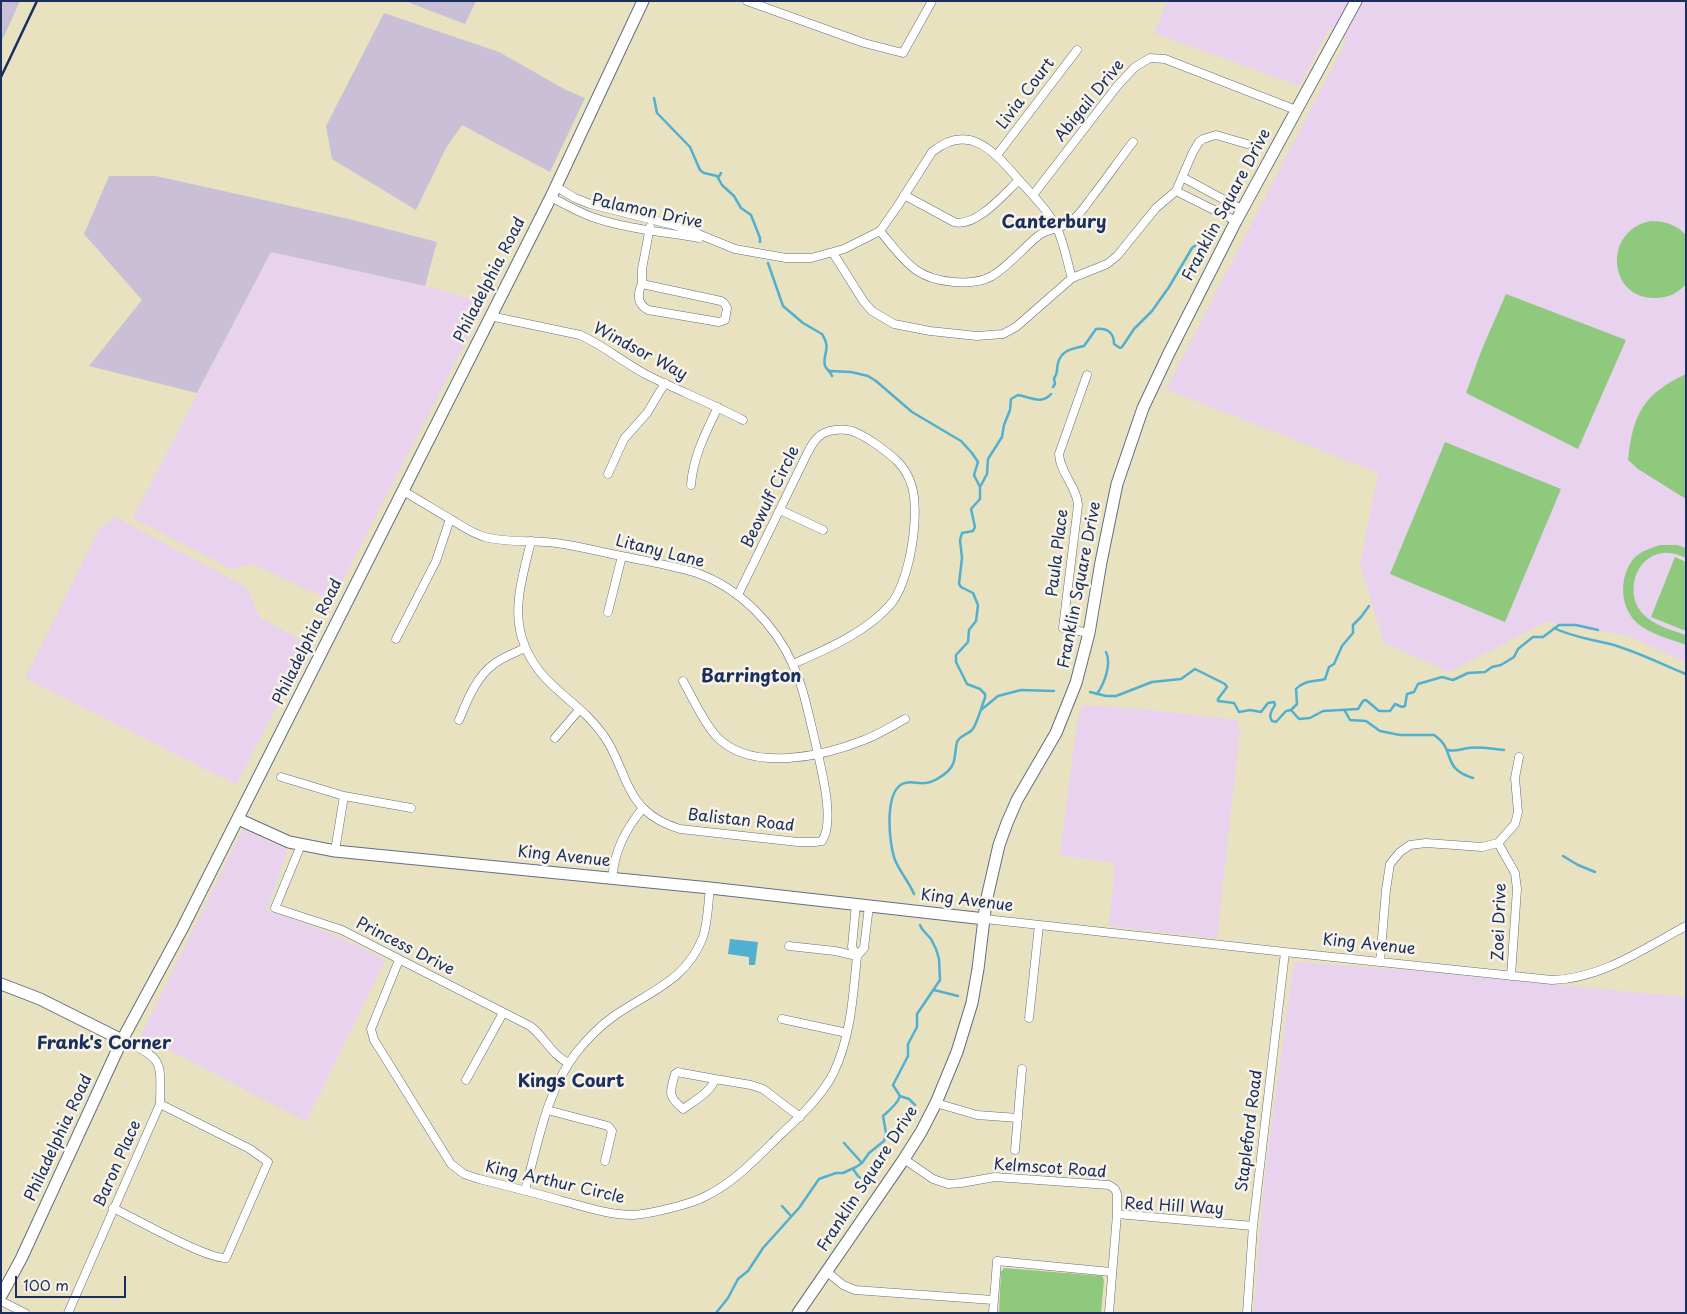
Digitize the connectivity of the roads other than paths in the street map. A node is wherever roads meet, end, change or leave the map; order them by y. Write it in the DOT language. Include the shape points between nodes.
graph roads {
  1 [pos="643,1"];
  2 [pos="747,1"];
  3 [pos="932,1"];
  4 [pos="1356,1"];
  5 [pos="1077,50"];
  6 [pos="1296,110"];
  7 [pos="1133,142"];
  8 [pos="1247,144"];
  9 [pos="997,155"];
  10 [pos="1182,177"];
  11 [pos="1019,180"];
  12 [pos="553,191"];
  13 [pos="1176,191"];
  14 [pos="904,195"];
  15 [pos="1033,195"];
  16 [pos="1243,210"];
  17 [pos="652,220"];
  18 [pos="1236,221"];
  19 [pos="1058,229"];
  20 [pos="649,230"];
  21 [pos="880,231"];
  22 [pos="711,239"];
  23 [pos="833,253"];
  24 [pos="1072,278"];
  25 [pos="642,284"];
  26 [pos="490,316"];
  27 [pos="1087,374"];
  28 [pos="665,383"];
  29 [pos="718,407"];
  30 [pos="743,420"];
  31 [pos="608,474"];
  32 [pos="692,485"];
  33 [pos="403,491"];
  34 [pos="780,510"];
  35 [pos="450,519"];
  36 [pos="823,530"];
  37 [pos="531,541"];
  38 [pos="622,556"];
  39 [pos="738,595"];
  40 [pos="608,612"];
  41 [pos="1089,633"];
  42 [pos="396,639"];
  43 [pos="525,648"];
  44 [pos="793,664"];
  45 [pos="684,682"];
  46 [pos="579,710"];
  47 [pos="459,720"];
  48 [pos="905,720"];
  49 [pos="555,738"];
  50 [pos="818,755"];
  51 [pos="1518,756"];
  52 [pos="281,777"];
  53 [pos="344,796"];
  54 [pos="411,808"];
  55 [pos="643,808"];
  56 [pos="238,819"];
  57 [pos="822,841"];
  58 [pos="1498,843"];
  59 [pos="301,845"];
  60 [pos="335,851"];
  61 [pos="612,878"];
  62 [pos="710,888"];
  63 [pos="856,904"];
  64 [pos="869,906"];
  65 [pos="985,919"];
  66 [pos="1038,925"];
  67 [pos="1686,926"];
  68 [pos="788,946"];
  69 [pos="1285,952"];
  70 [pos="857,956"];
  71 [pos="399,960"];
  72 [pos="1380,962"];
  73 [pos="1511,976"];
  74 [pos="1,984"];
  75 [pos="503,1013"];
  76 [pos="1029,1018"];
  77 [pos="782,1020"];
  78 [pos="848,1033"];
  79 [pos="122,1040"];
  80 [pos="569,1062"];
  81 [pos="1022,1069"];
  82 [pos="715,1079"];
  83 [pos="466,1080"];
  84 [pos="936,1102"];
  85 [pos="160,1104"];
  86 [pos="547,1110"];
  87 [pos="800,1116"];
  88 [pos="1018,1118"];
  89 [pos="1015,1150"];
  90 [pos="904,1159"];
  91 [pos="605,1161"];
  92 [pos="525,1190"];
  93 [pos="113,1208"];
  94 [pos="1117,1214"];
  95 [pos="1253,1226"];
  96 [pos="826,1271"];
  97 [pos="1111,1272"];
  98 [pos="1,1296"];
  99 [pos="993,1300"];
  100 [pos="1,1301"];
  101 [pos="25,1313"];
  102 [pos="68,1313"];
  103 [pos="798,1313"];
  104 [pos="993,1313"];
  105 [pos="1108,1313"];
  106 [pos="1247,1313"];
  1 -- 12 [label="street, Philadelphia Road"];
  2 -- 3 [label="street" via="864,43 903,53"];
  4 -- 6 [label="street, Franklin Square Drive"];
  5 -- 9 [label="street, Livia Court"];
  6 -- 15 [label="street, Abigail Drive" via="1165,59 1150,58 1135,66 1118,85"];
  6 -- 16 [label="street, Franklin Square Drive"];
  7 -- 19 [label="street" via="1080,213"];
  8 -- 10 [label="street" via="1216,135 1203,138"];
  9 -- 11 [label="street"];
  9 -- 14 [label="street" via="973,140 958,139 945,143 932,152"];
  10 -- 13 [label="street"];
  10 -- 16 [label="street"];
  11 -- 14 [label="street" via="981,215 960,224"];
  11 -- 15 [label="street"];
  12 -- 17 [label="street, Palamon Drive"];
  12 -- 20 [label="street, Palamon Drive" via="573,209 595,218"];
  12 -- 26 [label="street, Philadelphia Road"];
  13 -- 18 [label="street"];
  13 -- 24 [label="street" via="1156,208 1117,256 1107,264"];
  14 -- 21 [label="street"];
  15 -- 19 [label="street"];
  16 -- 18 [label="street, Franklin Square Drive"];
  17 -- 20 [label="street"];
  17 -- 22 [label="street, Palamon Drive" via="682,227"];
  18 -- 41 [label="street, Franklin Square Drive" via="1137,424 1117,484"];
  19 -- 21 [label="street" via="1039,235 992,276 971,283 932,278 916,270"];
  19 -- 24 [label="street"];
  20 -- 22 [label="street, Palamon Drive"];
  20 -- 25 [label="street"];
  21 -- 23 [label="street, Palamon Drive"];
  22 -- 23 [label="street, Palamon Drive" via="735,249 786,258 810,258"];
  23 -- 24 [label="street" via="872,311 904,327 962,334 996,336 1010,331"];
  25 -- 25 [label="street" via="724,302 727,308 725,320 719,322 648,310 638,297"];
  26 -- 28 [label="street, Windsor Way" via="580,335"];
  26 -- 33 [label="street, Philadelphia Road"];
  27 -- 41 [label="street, Paula Place" via="1059,454 1078,505 1063,628"];
  28 -- 29 [label="street, Windsor Way"];
  28 -- 31 [label="street" via="647,413 624,439"];
  29 -- 30 [label="street, Windsor Way"];
  29 -- 32 [label="street" via="697,454"];
  33 -- 35 [label="street, Litany Lane"];
  33 -- 56 [label="street, Philadelphia Road"];
  34 -- 36 [label="street"];
  34 -- 39 [label="street, Beowulf Circle"];
  34 -- 44 [label="street, Beowulf Circle" via="816,438 836,430 857,433 891,455 905,470 913,487 910,560 900,590 891,604 852,635"];
  35 -- 37 [label="street, Litany Lane" via="486,538"];
  35 -- 42 [label="street" via="436,560"];
  37 -- 38 [label="street, Litany Lane"];
  37 -- 43 [label="street, Balistan Road" via="518,609"];
  38 -- 39 [label="street, Litany Lane" via="697,574"];
  38 -- 40 [label="street"];
  39 -- 44 [label="street, Litany Lane" via="773,631"];
  41 -- 65 [label="street, Franklin Square Drive" via="1063,718 1006,823 991,875"];
  43 -- 46 [label="street, Balistan Road" via="543,678"];
  43 -- 47 [label="street" via="487,669"];
  44 -- 50 [label="street, Litany Lane"];
  45 -- 50 [label="street" via="708,726 728,746 749,755 770,758"];
  46 -- 49 [label="street"];
  46 -- 55 [label="street, Balistan Road" via="604,735"];
  48 -- 50 [label="street" via="866,740"];
  50 -- 57 [label="street, Litany Lane" via="827,811 826,835"];
  51 -- 58 [label="street" via="1515,778 1518,812 1515,824"];
  52 -- 53 [label="street"];
  53 -- 54 [label="street"];
  53 -- 60 [label="street"];
  55 -- 57 [label="street, Balistan Road" via="663,823 680,829 798,842"];
  55 -- 61 [label="street" via="620,842"];
  56 -- 59 [label="street, King Avenue"];
  56 -- 79 [label="street, Philadelphia Road"];
  58 -- 72 [label="street" via="1482,847 1426,843 1410,845 1400,852 1390,864"];
  58 -- 73 [label="street, Zoei Drive" via="1515,873 1517,889"];
  59 -- 60 [label="street, King Avenue"];
  59 -- 71 [label="street, Princess Drive" via="275,908 342,930"];
  60 -- 61 [label="street, King Avenue"];
  61 -- 62 [label="street, King Avenue"];
  62 -- 63 [label="street, King Avenue"];
  62 -- 80 [label="street" via="703,935 688,964 673,979 600,1027"];
  63 -- 64 [label="street, King Avenue"];
  63 -- 70 [label="street, King Arthur Circle" via="852,947"];
  64 -- 65 [label="street, King Avenue"];
  64 -- 70 [label="street, King Arthur Circle" via="864,948"];
  65 -- 66 [label="street, King Avenue"];
  65 -- 84 [label="street, Franklin Square Drive" via="970,1010"];
  66 -- 69 [label="street, King Avenue"];
  66 -- 76 [label="street"];
  67 -- 73 [label="street, King Avenue" via="1620,962 1584,976 1552,980"];
  68 -- 70 [label="street"];
  69 -- 72 [label="street, King Avenue"];
  69 -- 95 [label="street, Stapleford Road"];
  70 -- 78 [label="street, King Arthur Circle"];
  71 -- 75 [label="street, Princess Drive"];
  71 -- 92 [label="street, King Arthur Circle" via="373,1021 374,1040 451,1164 464,1174"];
  72 -- 73 [label="street, King Avenue"];
  74 -- 79 [label="street" via="40,999"];
  75 -- 80 [label="street, Princess Drive" via="538,1032 558,1057"];
  75 -- 83 [label="street"];
  77 -- 78 [label="street"];
  78 -- 87 [label="street, King Arthur Circle" via="833,1073 817,1098"];
  79 -- 85 [label="street, Baron Place" via="150,1054 158,1062"];
  79 -- 98 [label="street, Philadelphia Road"];
  80 -- 86 [label="street" via="554,1088"];
  81 -- 88 [label="street"];
  82 -- 82 [label="street" via="678,1072 673,1078 671,1098 683,1108 713,1085"];
  82 -- 87 [label="street" via="763,1089"];
  84 -- 88 [label="street" via="977,1116"];
  84 -- 90 [label="street, Franklin Square Drive"];
  85 -- 93 [label="street, Baron Place"];
  85 -- 93 [label="street" via="250,1149 268,1162 226,1258 200,1251"];
  86 -- 91 [label="street" via="608,1126 612,1131"];
  86 -- 92 [label="street"];
  87 -- 92 [label="street, King Arthur Circle" via="726,1185 694,1201 648,1213 618,1214"];
  88 -- 89 [label="street"];
  90 -- 94 [label="street, Kelmscot Road" via="933,1179 948,1184 995,1177 1109,1185 1117,1194"];
  90 -- 96 [label="street, Franklin Square Drive"];
  93 -- 102 [label="street, Baron Place"];
  94 -- 95 [label="street, Red Hill Way"];
  94 -- 97 [label="street, Red Hill Way"];
  95 -- 106 [label="street, Stapleford Road"];
  96 -- 99 [label="street" via="855,1290"];
  96 -- 103 [label="street, Franklin Square Drive"];
  97 -- 99 [label="street" via="997,1261"];
  97 -- 105 [label="street, Red Hill Way"];
  99 -- 104 [label="street"];
  100 -- 101 [label="street"];
}
